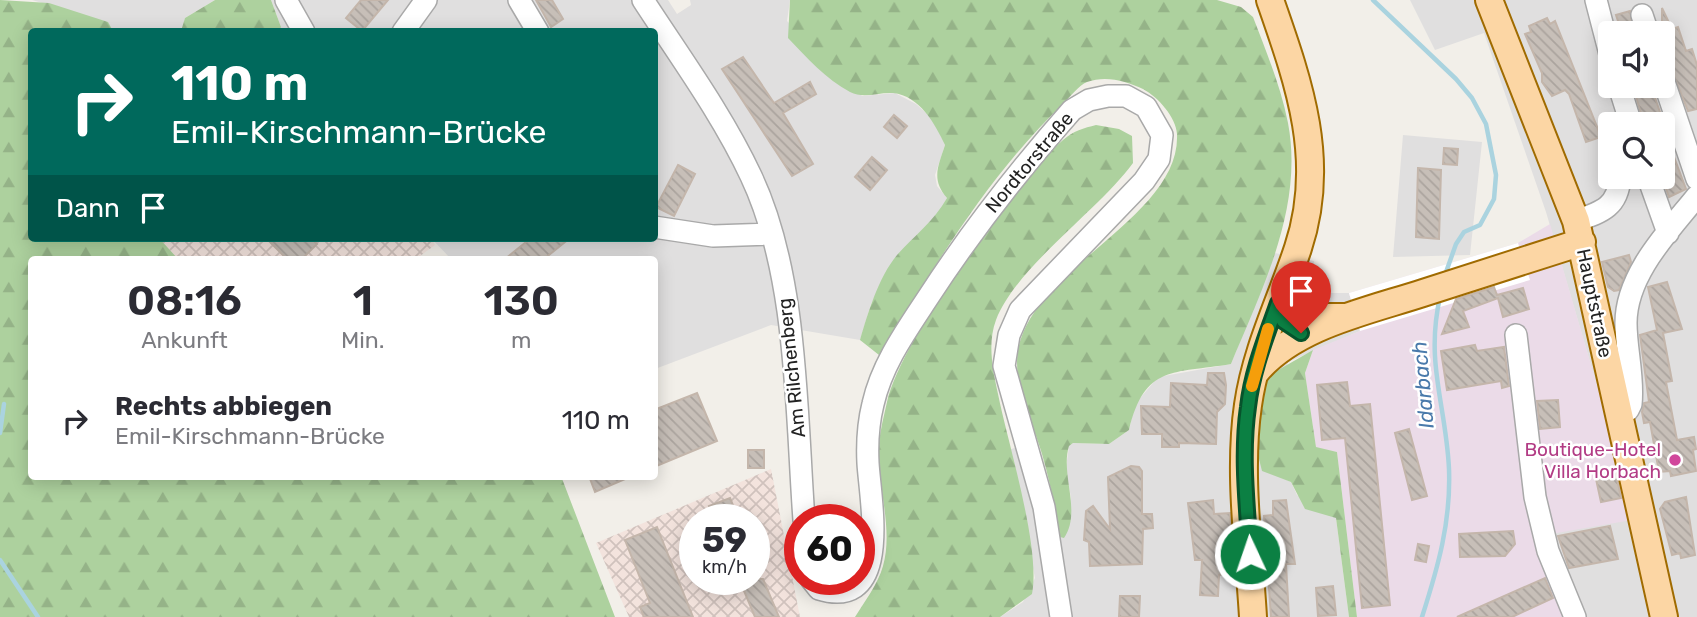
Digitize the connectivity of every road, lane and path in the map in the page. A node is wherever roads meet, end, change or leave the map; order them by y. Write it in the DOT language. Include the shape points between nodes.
graph roads {
  1 [pos="286,0"];
  2 [pos="426,0"];
  3 [pos="519,0"];
  4 [pos="643,0"];
  5 [pos="1270,0"];
  6 [pos="1489,0"];
  7 [pos="1596,0"];
  8 [pos="1601,21"];
  9 [pos="302,28"];
  10 [pos="406,28"];
  11 [pos="536,28"];
  12 [pos="1669,98"];
  13 [pos="1697,179"];
  14 [pos="1616,189"];
  15 [pos="1652,189"];
  16 [pos="1697,196"];
  17 [pos="658,228"];
  18 [pos="1579,232"];
  19 [pos="1668,233"];
  20 [pos="771,234"];
  21 [pos="1278,303"];
  22 [pos="1356,315"];
  23 [pos="1310,333"];
  24 [pos="1516,335"];
  25 [pos="1254,374"];
  26 [pos="1619,414"];
  27 [pos="803,504"];
  28 [pos="872,504"];
  29 [pos="1061,617"];
  30 [pos="1253,617"];
  31 [pos="1575,617"];
  32 [pos="1664,617"];
  1 -- 9 [label="street"];
  2 -- 10 [label="street"];
  3 -- 11 [label="street"];
  4 -- 20 [label="street, Am Rilchenberg" via="731,137 752,177"];
  5 -- 21 [label="main road" via="1304,101 1312,174 1304,229"];
  6 -- 18 [label="main road, Hauptstraße"];
  7 -- 8 [label="street"];
  12 -- 13 [label="street"];
  14 -- 18 [label="street" via="1613,204"];
  15 -- 19 [label="street"];
  16 -- 19 [label="street"];
  17 -- 20 [label="street" via="713,236"];
  18 -- 22 [label="main road" via="1524,260"];
  18 -- 26 [label="main road, Hauptstraße"];
  19 -- 26 [label="street" via="1640,273 1630,297 1626,319 1632,396 1629,410"];
  20 -- 27 [label="street, Am Rilchenberg" via="790,325"];
  21 -- 22 [label="main road" via="1324,317"];
  21 -- 23 [label="main road" via="1286,324"];
  21 -- 25 [label="main road"];
  22 -- 23 [label="main road"];
  23 -- 25 [label="main road" via="1270,356"];
  24 -- 31 [label="street" via="1535,497 1548,551"];
  25 -- 30 [label="main road" via="1246,428"];
  26 -- 32 [label="main road, Hauptstraße"];
  28 -- 29 [label="street, Nordtorstraße" via="867,438 883,370 976,225 1072,110 1089,100 1126,96 1146,107 1162,135 1159,159 1119,209 1020,310 1009,335 1004,366 1044,507"];
}
